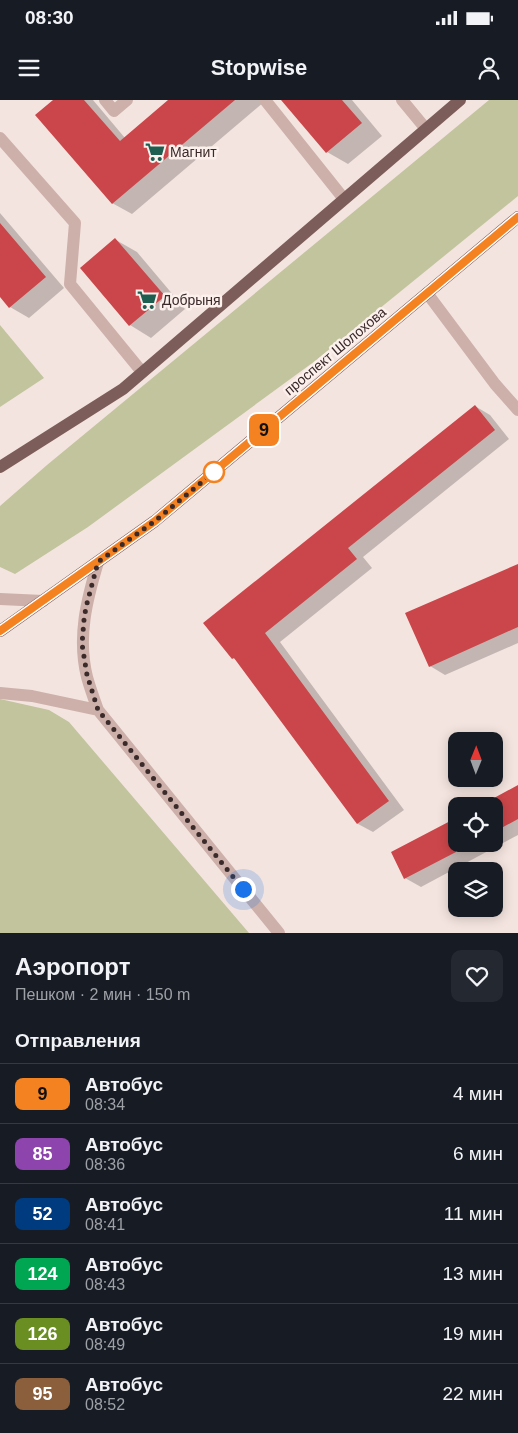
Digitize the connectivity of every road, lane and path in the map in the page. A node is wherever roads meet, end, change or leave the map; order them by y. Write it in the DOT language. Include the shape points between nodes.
graph roads {
  1 [pos="106,100"];
  2 [pos="127,100"];
  3 [pos="265,100"];
  4 [pos="402,100"];
  5 [pos="460,100"];
  6 [pos="426,129"];
  7 [pos="0,138"];
  8 [pos="344,199"];
  9 [pos="518,217"];
  10 [pos="427,294"];
  11 [pos="142,372"];
  12 [pos="518,410"];
  13 [pos="0,467"];
  14 [pos="98,562"];
  15 [pos="0,599"];
  16 [pos="43,601"];
  17 [pos="0,631"];
  18 [pos="0,693"];
  19 [pos="98,710"];
  20 [pos="279,933"];
  1 -- 2 [label="street" via="114,111"];
  3 -- 8 [label="street"];
  4 -- 6 [label="street"];
  5 -- 6 [label="main road"];
  6 -- 8 [label="main road"];
  7 -- 11 [label="street" via="75,223 70,284"];
  8 -- 11 [label="main road"];
  9 -- 10 [label="main road, проспект Шолохова"];
  10 -- 12 [label="street"];
  10 -- 14 [label="main road, проспект Шолохова" via="155,521"];
  11 -- 13 [label="main road" via="122,389"];
  14 -- 16 [label="main road, проспект Шолохова"];
  14 -- 19 [label="street" via="87,602 82,644"];
  15 -- 16 [label="street"];
  16 -- 17 [label="main road, проспект Шолохова"];
  18 -- 19 [label="street" via="32,696"];
  19 -- 20 [label="street"];
}
